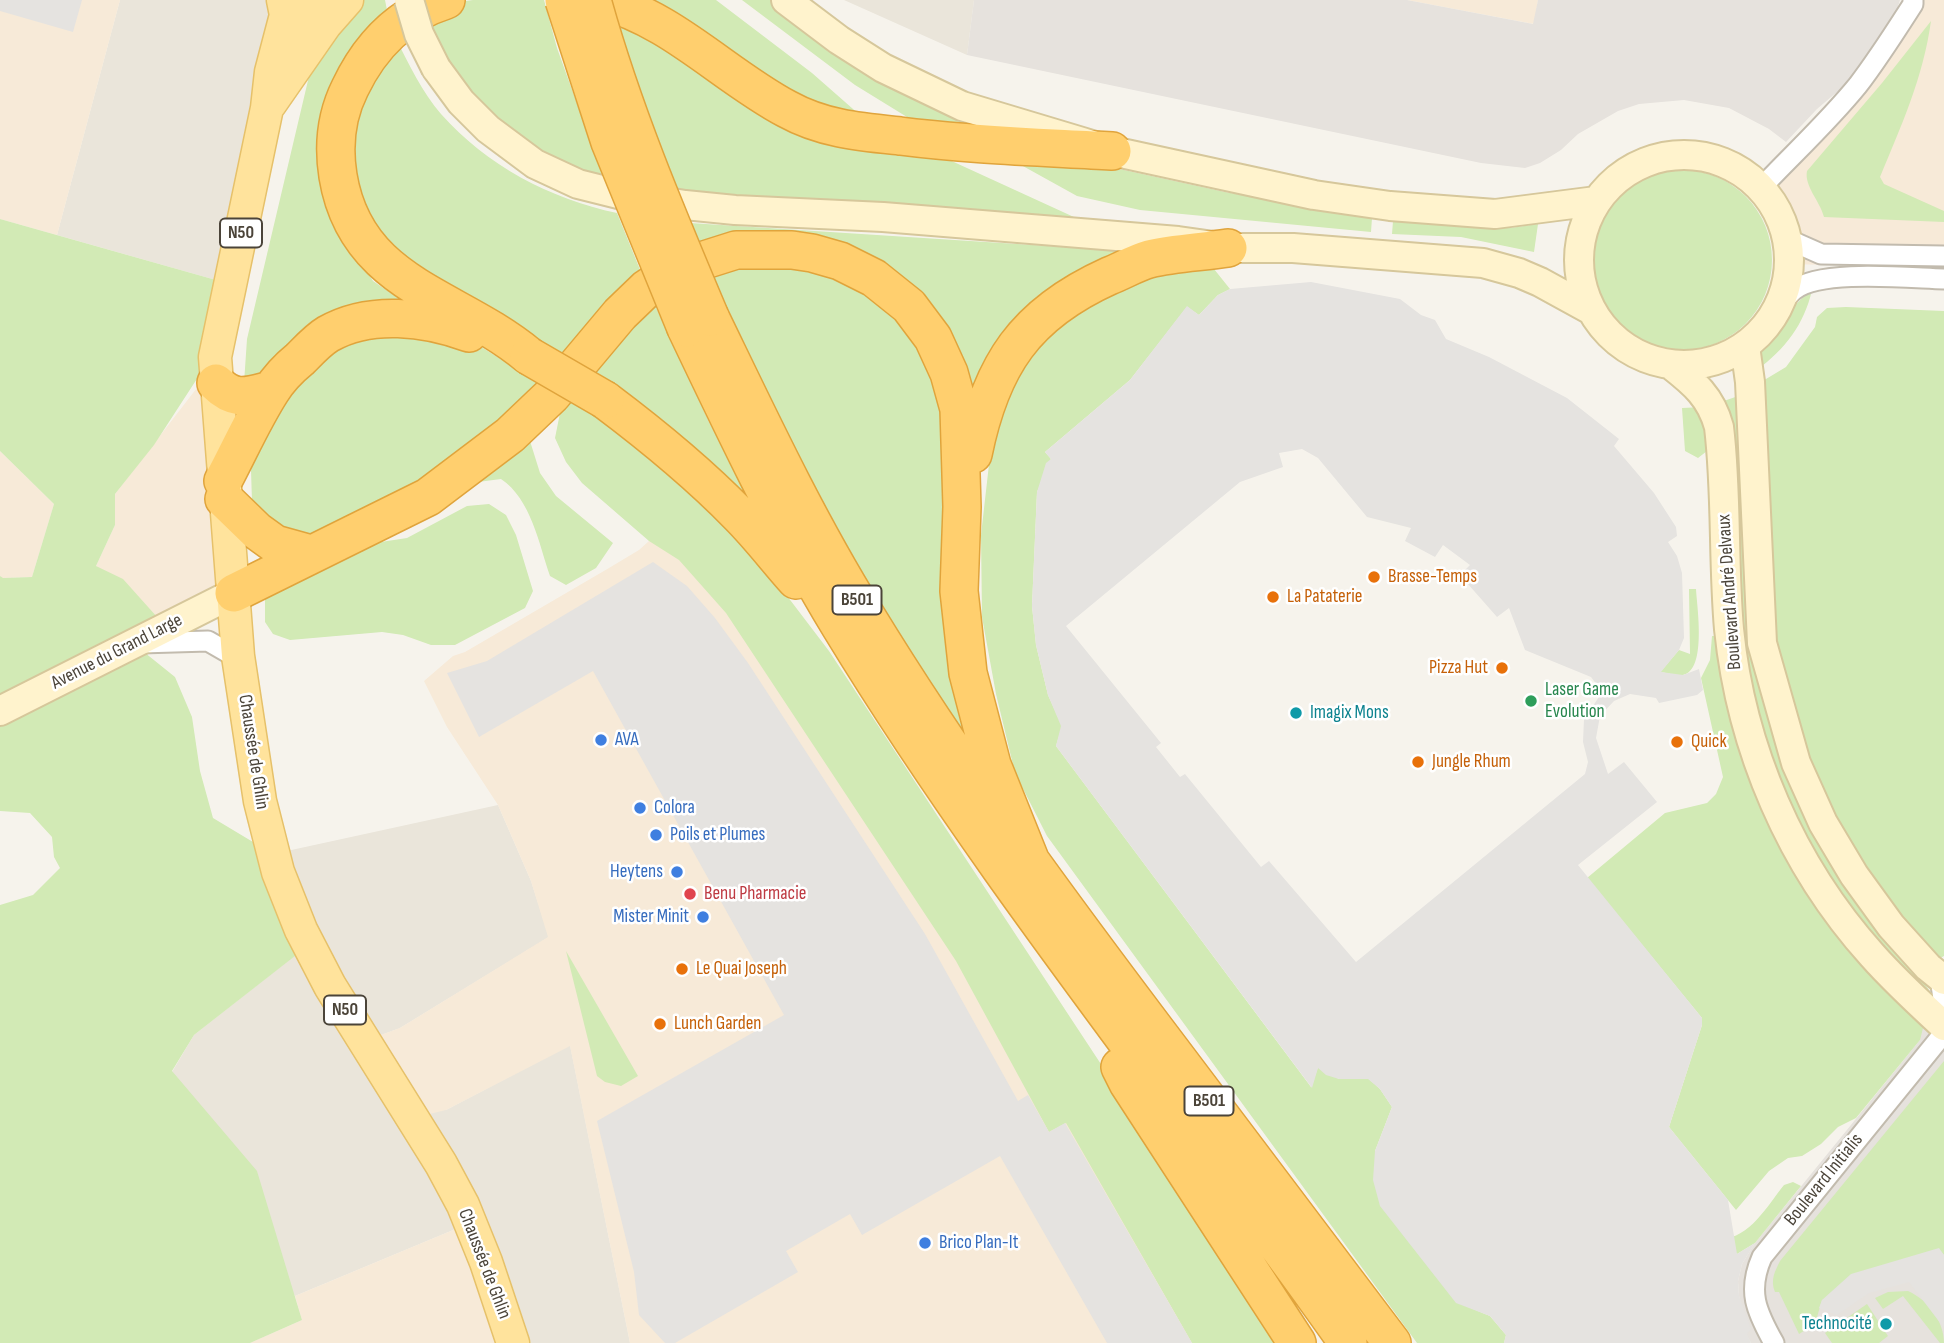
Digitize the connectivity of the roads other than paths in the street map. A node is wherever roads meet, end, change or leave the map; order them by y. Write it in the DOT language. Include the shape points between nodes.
graph roads {
  1 [pos="283,0"];
  2 [pos="317,0"];
  3 [pos="347,0"];
  4 [pos="409,0"];
  5 [pos="446,0"];
  6 [pos="565,0"];
  7 [pos="592,0"];
  8 [pos="600,0"];
  9 [pos="1913,0"];
  10 [pos="796,4"];
  11 [pos="267,108"];
  12 [pos="1112,150"];
  13 [pos="1761,188"];
  14 [pos="1596,201"];
  15 [pos="1787,239"];
  16 [pos="1228,248"];
  17 [pos="1944,257"];
  18 [pos="1944,279"];
  19 [pos="1591,310"];
  20 [pos="1776,311"];
  21 [pos="698,323"];
  22 [pos="1745,346"];
  23 [pos="529,356"];
  24 [pos="1671,365"];
  25 [pos="216,383"];
  26 [pos="271,390"];
  27 [pos="224,490"];
  28 [pos="962,507"];
  29 [pos="311,554"];
  30 [pos="234,593"];
  31 [pos="840,626"];
  32 [pos="133,643"];
  33 [pos="238,656"];
  34 [pos="0,711"];
  35 [pos="1032,867"];
  36 [pos="1061,951"];
  37 [pos="1943,988"];
  38 [pos="1944,1026"];
  39 [pos="1944,1032"];
  40 [pos="1390,1340"];
  41 [pos="513,1343"];
  42 [pos="1297,1343"];
  43 [pos="1348,1343"];
  44 [pos="1773,1343"];
  1 -- 11 [label="main road, Chaussée de Ghlin" via="286,15"];
  2 -- 11 [label="main road, Chaussée de Ghlin / N50" via="293,33"];
  3 -- 11 [label="main road"];
  4 -- 16 [label="street, bridge" via="436,68 461,102 535,164 578,184 722,208 910,219"];
  5 -- 23 [label="highway" via="401,22 379,41 357,73 336,132 341,191 354,225 375,257 403,280 506,337"];
  6 -- 21 [label="highway, B501, bridge" via="610,142"];
  7 -- 21 [label="highway, B501, bridge"];
  8 -- 12 [label="highway" via="647,18 788,110 831,128 932,140"];
  9 -- 13 [label="street" via="1857,86"];
  10 -- 12 [label="street" via="883,68 962,106"];
  11 -- 25 [label="main road, Chaussée de Ghlin / N50" via="215,357"];
  12 -- 14 [label="street" via="1314,195 1390,206 1495,214"];
  13 -- 14 [label="street" via="1722,161 1675,154 1630,168"];
  13 -- 15 [label="street"];
  14 -- 19 [label="street" via="1583,226 1578,254 1580,283"];
  15 -- 17 [label="street" via="1821,254"];
  15 -- 20 [label="street" via="1789,264"];
  16 -- 19 [label="street" via="1293,248 1483,263 1519,272"];
  16 -- 28 [label="highway" via="1148,259 1082,289 1033,324 1003,365 981,415"];
  18 -- 20 [label="street" via="1844,276 1820,280 1794,289"];
  19 -- 24 [label="street" via="1624,347"];
  20 -- 22 [label="street"];
  21 -- 31 [label="highway, B501" via="744,450"];
  21 -- 35 [label="highway, B501" via="864,613"];
  22 -- 24 [label="street" via="1697,365"];
  22 -- 37 [label="street, Boulevard André Delvaux" via="1762,643 1796,763 1854,876"];
  23 -- 26 [label="highway" via="452,326 411,318 379,320 328,335"];
  23 -- 31 [label="highway, bridge" via="606,400 660,442 742,518"];
  24 -- 38 [label="street, Boulevard André Delvaux" via="1707,397 1719,426 1734,666 1750,736 1778,811 1833,907 1872,955"];
  25 -- 26 [label="highway" via="227,395 245,397"];
  25 -- 27 [label="main road, Chaussée de Ghlin / N50"];
  26 -- 27 [label="highway"];
  27 -- 29 [label="highway" via="257,531 275,544"];
  27 -- 30 [label="main road, Chaussée de Ghlin / N50"];
  28 -- 29 [label="highway" via="959,409 933,338 909,306 874,278 839,261 792,250 736,250 676,269 646,289 552,396 428,498"];
  28 -- 35 [label="highway" via="959,591 968,673 992,765"];
  29 -- 30 [label="highway"];
  30 -- 32 [label="street, Avenue du Grand Large"];
  30 -- 33 [label="main road, Chaussée de Ghlin / N50"];
  31 -- 36 [label="highway, B501" via="927,762"];
  32 -- 33 [label="street" via="208,641"];
  32 -- 34 [label="street, Avenue du Grand Large"];
  33 -- 41 [label="main road, Chaussée de Ghlin / N50" via="260,800 280,878 330,986 463,1205"];
  35 -- 40 [label="highway, B501"];
  36 -- 42 [label="highway" via="1128,1083"];
  36 -- 43 [label="highway, B501"];
  39 -- 44 [label="street, Boulevard Initialis" via="1762,1257 1753,1290"];
}
